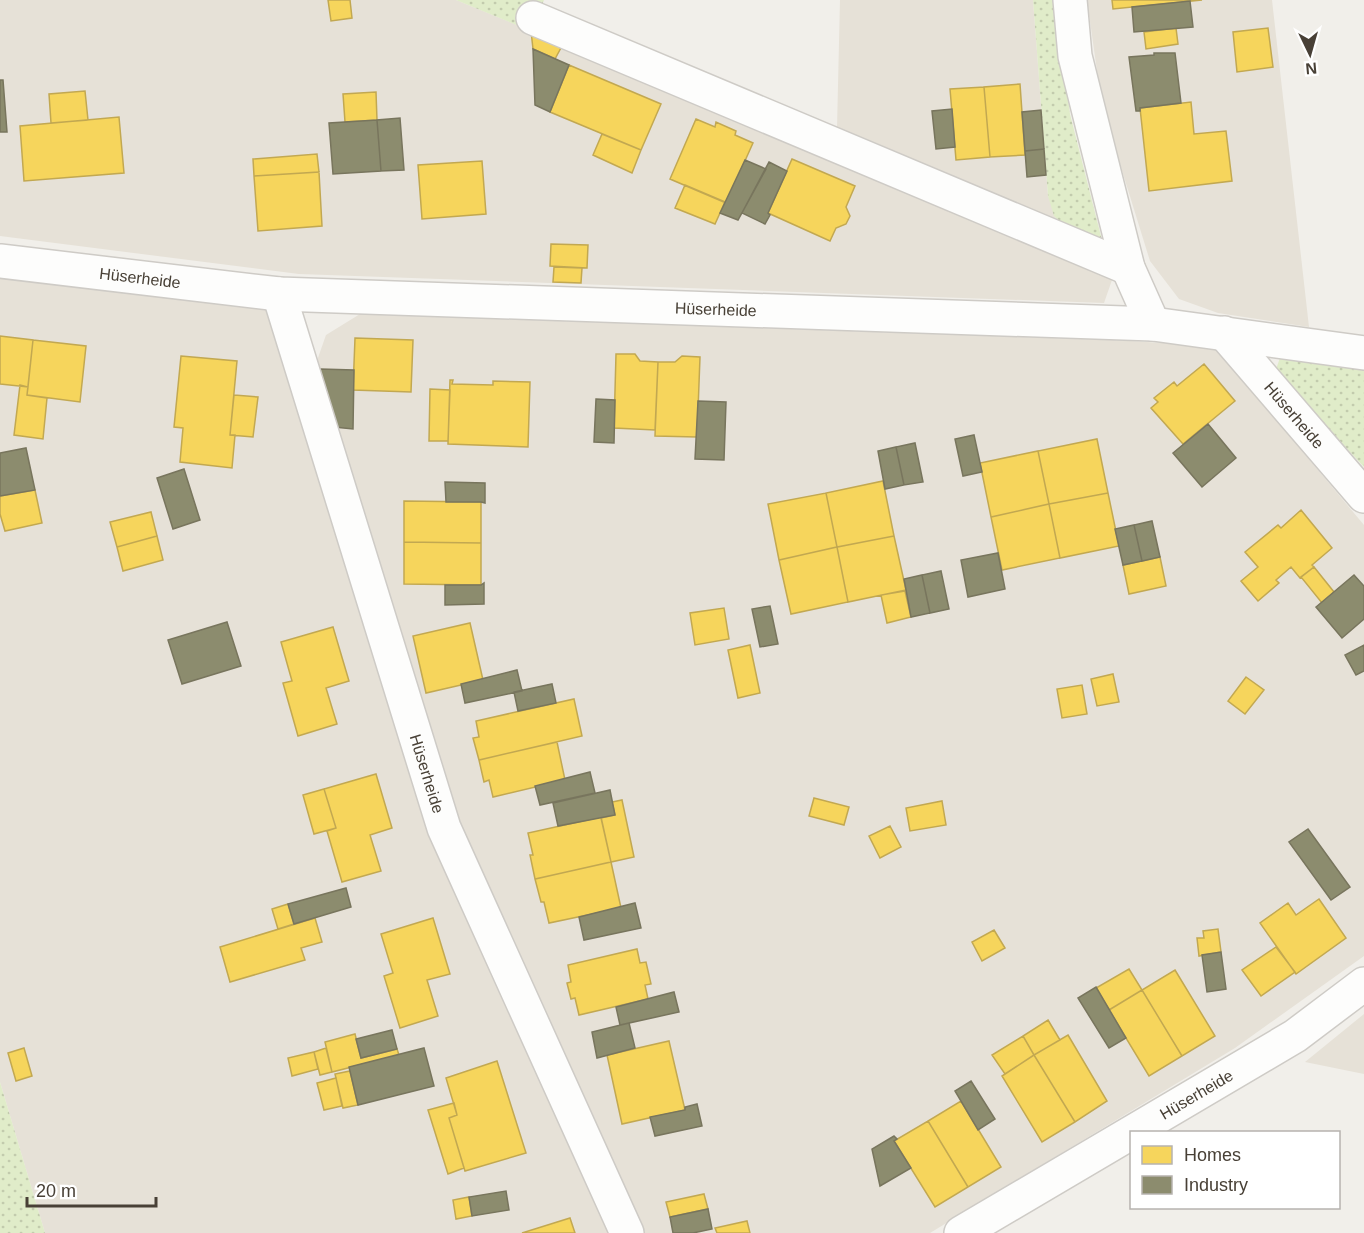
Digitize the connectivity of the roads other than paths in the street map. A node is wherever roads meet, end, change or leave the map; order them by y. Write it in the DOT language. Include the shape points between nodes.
graph roads {
  1 [pos="1070,0"];
  2 [pos="533,18"];
  3 [pos="0,261"];
  4 [pos="1128,268"];
  5 [pos="279,294"];
  6 [pos="1153,324"];
  7 [pos="1224,333"];
  8 [pos="1364,353"];
  9 [pos="1364,496"];
  10 [pos="1364,984"];
  11 [pos="1134,1131"];
  12 [pos="1130,1133"];
  13 [pos="627,1233"];
  14 [pos="961,1233"];
  1 -- 4 [label="street" via="1075,56"];
  2 -- 4 [label="street"];
  3 -- 5 [label="street, Hüserheide"];
  4 -- 6 [label="street"];
  5 -- 6 [label="street, Hüserheide"];
  5 -- 13 [label="street, Hüserheide" via="444,828"];
  6 -- 7 [label="street, Hüserheide"];
  7 -- 8 [label="street, Hüserheide"];
  7 -- 9 [label="street, Hüserheide"];
  10 -- 11 [label="street, Hüserheide" via="1295,1036"];
  12 -- 14 [label="street, Hüserheide"];
}
